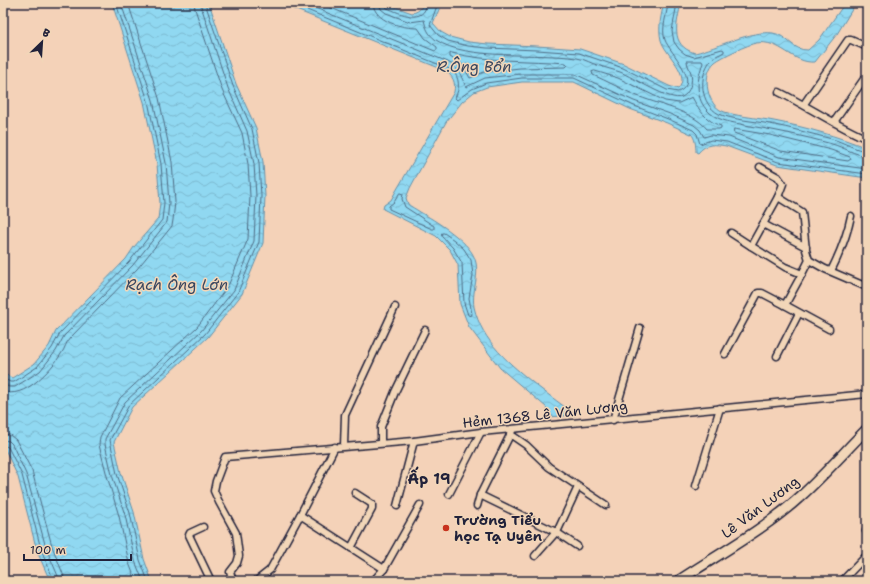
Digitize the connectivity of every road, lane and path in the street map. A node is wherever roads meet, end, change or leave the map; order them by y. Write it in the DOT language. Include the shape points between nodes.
graph roads {
  1 [pos="867,48"];
  2 [pos="864,79"];
  3 [pos="779,92"];
  4 [pos="804,104"];
  5 [pos="834,122"];
  6 [pos="867,139"];
  7 [pos="760,167"];
  8 [pos="778,197"];
  9 [pos="851,216"];
  10 [pos="763,224"];
  11 [pos="732,233"];
  12 [pos="751,246"];
  13 [pos="806,248"];
  14 [pos="809,260"];
  15 [pos="828,270"];
  16 [pos="802,274"];
  17 [pos="867,287"];
  18 [pos="785,305"];
  19 [pos="395,307"];
  20 [pos="799,313"];
  21 [pos="640,328"];
  22 [pos="829,329"];
  23 [pos="424,330"];
  24 [pos="725,354"];
  25 [pos="777,356"];
  26 [pos="867,394"];
  27 [pos="720,408"];
  28 [pos="613,420"];
  29 [pos="867,429"];
  30 [pos="481,432"];
  31 [pos="511,432"];
  32 [pos="414,441"];
  33 [pos="381,443"];
  34 [pos="344,446"];
  35 [pos="335,447"];
  36 [pos="696,486"];
  37 [pos="578,487"];
  38 [pos="355,493"];
  39 [pos="449,494"];
  40 [pos="480,495"];
  41 [pos="420,505"];
  42 [pos="606,505"];
  43 [pos="397,506"];
  44 [pos="477,506"];
  45 [pos="300,515"];
  46 [pos="203,527"];
  47 [pos="556,532"];
  48 [pos="577,546"];
  49 [pos="351,548"];
  50 [pos="867,555"];
  51 [pos="535,556"];
  52 [pos="384,569"];
  53 [pos="211,581"];
  54 [pos="234,581"];
  55 [pos="256,581"];
  56 [pos="373,581"];
  57 [pos="678,581"];
  58 [pos="842,581"];
  1 -- 4 [label="street" via="848,40"];
  2 -- 5 [label="street"];
  3 -- 4 [label="street"];
  4 -- 5 [label="street"];
  5 -- 6 [label="street"];
  7 -- 8 [label="street" via="778,177 783,184"];
  8 -- 10 [label="street"];
  8 -- 13 [label="street" via="802,212"];
  9 -- 15 [label="street" via="842,250"];
  10 -- 12 [label="street"];
  10 -- 13 [label="street"];
  11 -- 12 [label="street"];
  12 -- 16 [label="street"];
  13 -- 14 [label="street"];
  14 -- 15 [label="street"];
  14 -- 16 [label="street"];
  15 -- 17 [label="street"];
  16 -- 18 [label="street"];
  18 -- 20 [label="street"];
  18 -- 24 [label="street" via="758,293"];
  19 -- 34 [label="street" via="345,415"];
  20 -- 22 [label="street"];
  20 -- 25 [label="street"];
  21 -- 28 [label="street"];
  23 -- 33 [label="street" via="381,427"];
  26 -- 27 [label="street, Hẻm 1368 Lê Văn Lương"];
  27 -- 28 [label="street, Hẻm 1368 Lê Văn Lương"];
  27 -- 36 [label="street"];
  28 -- 31 [label="street, Hẻm 1368 Lê Văn Lương"];
  29 -- 57 [label="main road, Lê Văn Lương" via="800,497"];
  30 -- 31 [label="street, Hẻm 1368 Lê Văn Lương"];
  30 -- 32 [label="street, Hẻm 1368 Lê Văn Lương"];
  30 -- 39 [label="street"];
  31 -- 37 [label="street" via="549,467"];
  31 -- 40 [label="street"];
  32 -- 33 [label="street, Hẻm 1368 Lê Văn Lương"];
  32 -- 43 [label="street"];
  33 -- 34 [label="street, Hẻm 1368 Lê Văn Lương"];
  34 -- 35 [label="street, Hẻm 1368 Lê Văn Lương"];
  35 -- 45 [label="street"];
  35 -- 54 [label="street, Hẻm 1368 Lê Văn Lương" via="225,457 214,491 236,533 239,556 230,572"];
  37 -- 42 [label="street"];
  37 -- 47 [label="street"];
  38 -- 49 [label="street" via="372,504 372,509"];
  40 -- 44 [label="street"];
  40 -- 47 [label="street"];
  41 -- 52 [label="street"];
  45 -- 49 [label="street"];
  45 -- 55 [label="street" via="270,570"];
  46 -- 53 [label="street" via="189,535"];
  47 -- 48 [label="street"];
  47 -- 51 [label="street"];
  49 -- 52 [label="street"];
  50 -- 58 [label="street"];
  52 -- 56 [label="street"];
}
